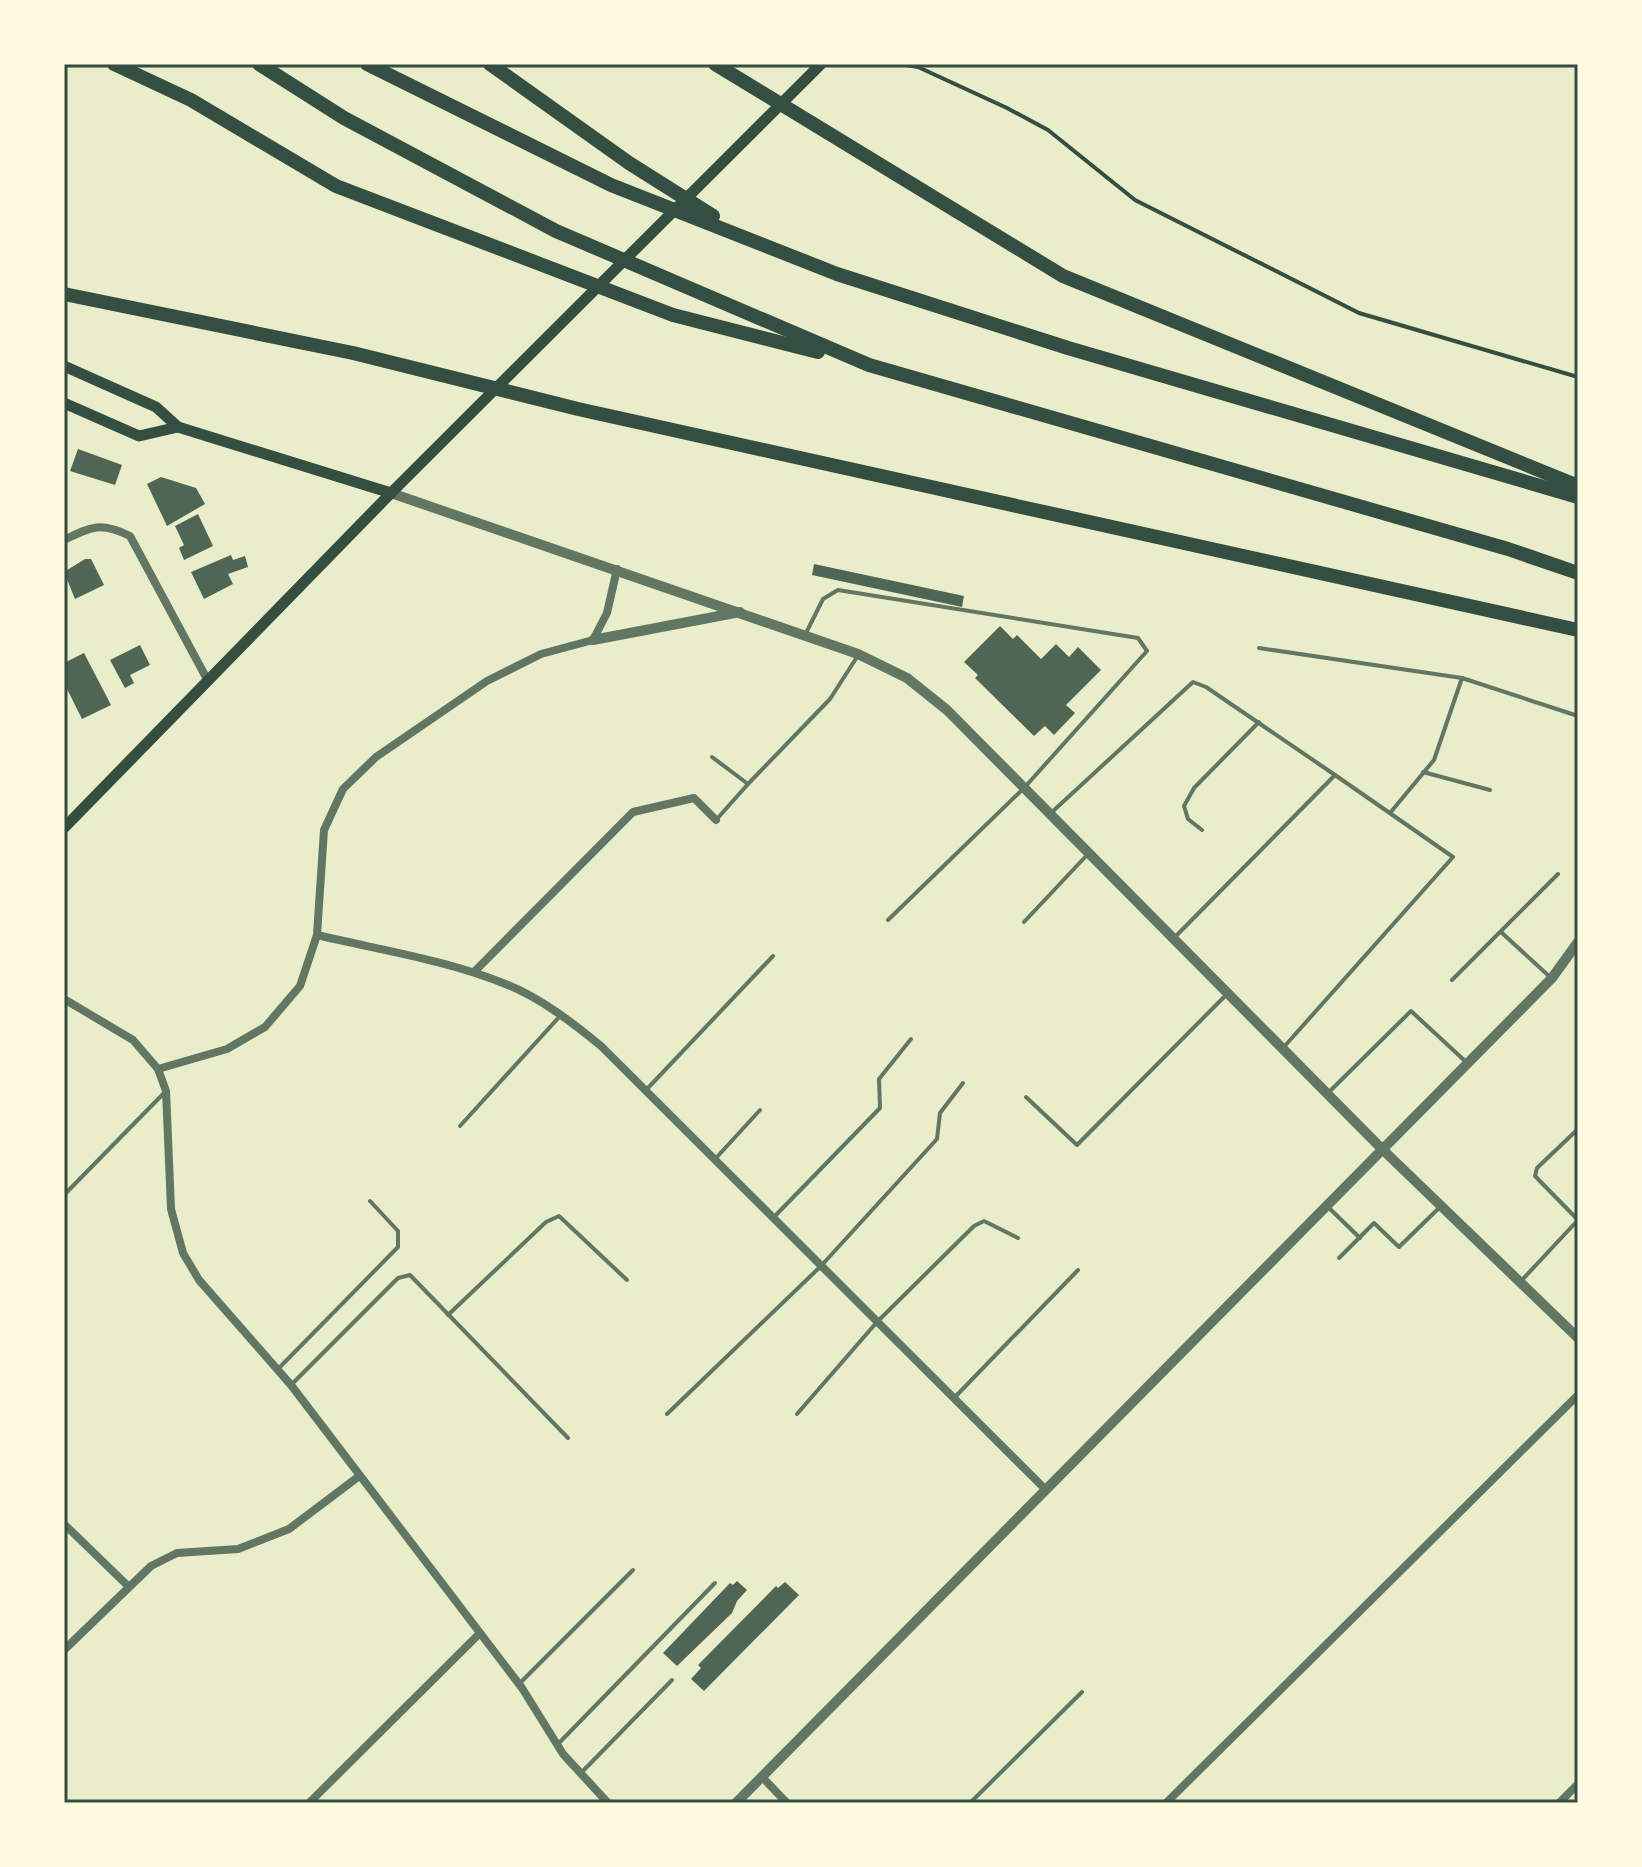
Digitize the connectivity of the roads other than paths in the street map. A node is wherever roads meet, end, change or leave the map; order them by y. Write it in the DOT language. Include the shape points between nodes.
graph roads {
  1 [pos="114,64"];
  2 [pos="259,64"];
  3 [pos="367,64"];
  4 [pos="490,64"];
  5 [pos="715,64"];
  6 [pos="821,64"];
  7 [pos="740,234"];
  8 [pos="64,294"];
  9 [pos="869,365"];
  10 [pos="64,366"];
  11 [pos="64,403"];
  12 [pos="178,427"];
  13 [pos="1578,486"];
  14 [pos="391,493"];
  15 [pos="1578,497"];
  16 [pos="64,540"];
  17 [pos="617,569"];
  18 [pos="1578,573"];
  19 [pos="741,612"];
  20 [pos="1578,630"];
  21 [pos="805,635"];
  22 [pos="593,640"];
  23 [pos="1259,648"];
  24 [pos="858,654"];
  25 [pos="1462,678"];
  26 [pos="208,681"];
  27 [pos="1578,716"];
  28 [pos="1259,722"];
  29 [pos="712,757"];
  30 [pos="1423,772"];
  31 [pos="1335,775"];
  32 [pos="748,784"];
  33 [pos="1024,788"];
  34 [pos="1490,790"];
  35 [pos="1390,813"];
  36 [pos="1050,814"];
  37 [pos="716,820"];
  38 [pos="64,828"];
  39 [pos="1202,830"];
  40 [pos="1089,853"];
  41 [pos="1558,874"];
  42 [pos="888,920"];
  43 [pos="1024,922"];
  44 [pos="1501,932"];
  45 [pos="317,935"];
  46 [pos="1174,939"];
  47 [pos="1578,942"];
  48 [pos="773,956"];
  49 [pos="474,972"];
  50 [pos="1552,978"];
  51 [pos="1452,980"];
  52 [pos="1228,993"];
  53 [pos="64,999"];
  54 [pos="561,1015"];
  55 [pos="911,1039"];
  56 [pos="1283,1049"];
  57 [pos="1467,1063"];
  58 [pos="158,1069"];
  59 [pos="963,1083"];
  60 [pos="166,1091"];
  61 [pos="646,1091"];
  62 [pos="1327,1094"];
  63 [pos="1026,1097"];
  64 [pos="760,1110"];
  65 [pos="460,1126"];
  66 [pos="1578,1129"];
  67 [pos="1381,1148"];
  68 [pos="715,1160"];
  69 [pos="64,1195"];
  70 [pos="370,1201"];
  71 [pos="1325,1205"];
  72 [pos="1441,1206"];
  73 [pos="773,1218"];
  74 [pos="1578,1220"];
  75 [pos="1018,1238"];
  76 [pos="1360,1238"];
  77 [pos="1339,1258"];
  78 [pos="821,1266"];
  79 [pos="1078,1270"];
  80 [pos="627,1280"];
  81 [pos="1520,1282"];
  82 [pos="448,1315"];
  83 [pos="877,1322"];
  84 [pos="1578,1338"];
  85 [pos="277,1370"];
  86 [pos="291,1385"];
  87 [pos="1578,1395"];
  88 [pos="954,1398"];
  89 [pos="667,1414"];
  90 [pos="797,1414"];
  91 [pos="568,1438"];
  92 [pos="358,1477"];
  93 [pos="1044,1488"];
  94 [pos="64,1524"];
  95 [pos="633,1570"];
  96 [pos="715,1583"];
  97 [pos="128,1586"];
  98 [pos="480,1633"];
  99 [pos="64,1650"];
  100 [pos="672,1680"];
  101 [pos="519,1684"];
  102 [pos="1082,1692"];
  103 [pos="557,1745"];
  104 [pos="581,1773"];
  105 [pos="762,1777"];
  106 [pos="1578,1784"];
  107 [pos="309,1803"];
  108 [pos="608,1803"];
  109 [pos="736,1803"];
  110 [pos="787,1803"];
  111 [pos="970,1803"];
  112 [pos="1166,1803"];
  113 [pos="1559,1803"];
  1 -- 9 [label="highway" via="191,100 336,186 673,315"];
  2 -- 9 [label="highway" via="344,118 556,231"];
  3 -- 7 [label="highway" via="611,185"];
  4 -- 7 [label="highway"];
  5 -- 13 [label="highway" via="1063,276"];
  6 -- 14 [label="main road"];
  7 -- 15 [label="highway" via="837,274 1068,348"];
  8 -- 20 [label="highway" via="353,353 578,409"];
  9 -- 18 [label="highway"];
  10 -- 12 [label="main road" via="156,407"];
  11 -- 12 [label="main road" via="139,436"];
  12 -- 14 [label="main road"];
  14 -- 17 [label="street"];
  14 -- 26 [label="main road"];
  16 -- 26 [label="street" via="108,525 130,536"];
  17 -- 19 [label="street"];
  17 -- 22 [label="street" via="607,613"];
  19 -- 21 [label="street"];
  19 -- 22 [label="street"];
  21 -- 24 [label="street"];
  21 -- 33 [label="lane" via="823,599 838,590 1138,638 1147,651 1142,660"];
  22 -- 45 [label="street" via="541,654 487,681 376,757 343,789 324,830"];
  23 -- 25 [label="lane"];
  24 -- 32 [label="lane" via="830,699"];
  24 -- 33 [label="street" via="917,686 947,710"];
  25 -- 27 [label="lane"];
  25 -- 30 [label="lane" via="1434,760"];
  26 -- 38 [label="main road"];
  28 -- 31 [label="lane"];
  28 -- 36 [label="lane" via="1193,682"];
  28 -- 39 [label="lane" via="1194,788 1184,806 1188,819"];
  29 -- 32 [label="lane"];
  30 -- 34 [label="lane"];
  30 -- 35 [label="lane"];
  31 -- 35 [label="lane"];
  31 -- 46 [label="lane"];
  32 -- 37 [label="lane"];
  33 -- 36 [label="street"];
  33 -- 42 [label="lane"];
  35 -- 56 [label="lane" via="1453,857"];
  36 -- 40 [label="street"];
  37 -- 49 [label="street" via="694,798 633,812"];
  40 -- 43 [label="lane"];
  40 -- 46 [label="street"];
  41 -- 44 [label="lane"];
  44 -- 50 [label="lane"];
  44 -- 51 [label="lane"];
  45 -- 49 [label="street"];
  45 -- 58 [label="street" via="300,986 265,1027 227,1049"];
  46 -- 52 [label="street"];
  47 -- 50 [label="street"];
  48 -- 61 [label="lane"];
  49 -- 54 [label="street"];
  50 -- 57 [label="street"];
  52 -- 56 [label="street"];
  52 -- 63 [label="lane" via="1077,1145"];
  53 -- 58 [label="street" via="133,1040"];
  54 -- 61 [label="street"];
  54 -- 65 [label="lane"];
  55 -- 73 [label="lane" via="879,1079 880,1108"];
  56 -- 62 [label="street"];
  57 -- 62 [label="lane" via="1411,1011"];
  57 -- 67 [label="street"];
  58 -- 60 [label="street"];
  59 -- 78 [label="lane" via="940,1113 937,1139"];
  60 -- 69 [label="lane"];
  60 -- 85 [label="street" via="171,1209 183,1253 199,1280"];
  61 -- 68 [label="street"];
  62 -- 67 [label="street"];
  64 -- 68 [label="lane"];
  66 -- 74 [label="lane" via="1535,1176"];
  67 -- 71 [label="street"];
  67 -- 72 [label="street"];
  68 -- 73 [label="street"];
  70 -- 85 [label="lane" via="398,1231 398,1247"];
  71 -- 76 [label="lane"];
  71 -- 93 [label="street"];
  72 -- 76 [label="lane" via="1399,1247 1374,1223"];
  72 -- 81 [label="street"];
  73 -- 78 [label="street"];
  74 -- 81 [label="lane"];
  75 -- 83 [label="lane" via="984,1221 974,1226"];
  76 -- 77 [label="lane"];
  78 -- 83 [label="street"];
  78 -- 89 [label="lane"];
  79 -- 88 [label="lane"];
  80 -- 82 [label="lane" via="559,1216 546,1222"];
  81 -- 84 [label="street"];
  82 -- 86 [label="lane" via="410,1275 398,1278"];
  82 -- 91 [label="lane"];
  83 -- 88 [label="street"];
  83 -- 90 [label="lane"];
  85 -- 86 [label="street"];
  86 -- 92 [label="street"];
  87 -- 112 [label="street"];
  88 -- 93 [label="street"];
  92 -- 97 [label="street" via="289,1529 238,1549 177,1553"];
  92 -- 98 [label="street"];
  93 -- 105 [label="street"];
  94 -- 97 [label="street"];
  95 -- 101 [label="lane"];
  96 -- 103 [label="lane"];
  97 -- 99 [label="street"];
  98 -- 101 [label="street"];
  98 -- 107 [label="street"];
  100 -- 104 [label="lane"];
  101 -- 103 [label="street"];
  102 -- 111 [label="lane"];
  103 -- 104 [label="street"];
  104 -- 108 [label="street"];
  105 -- 109 [label="street"];
  105 -- 110 [label="street"];
  106 -- 113 [label="street"];
}
